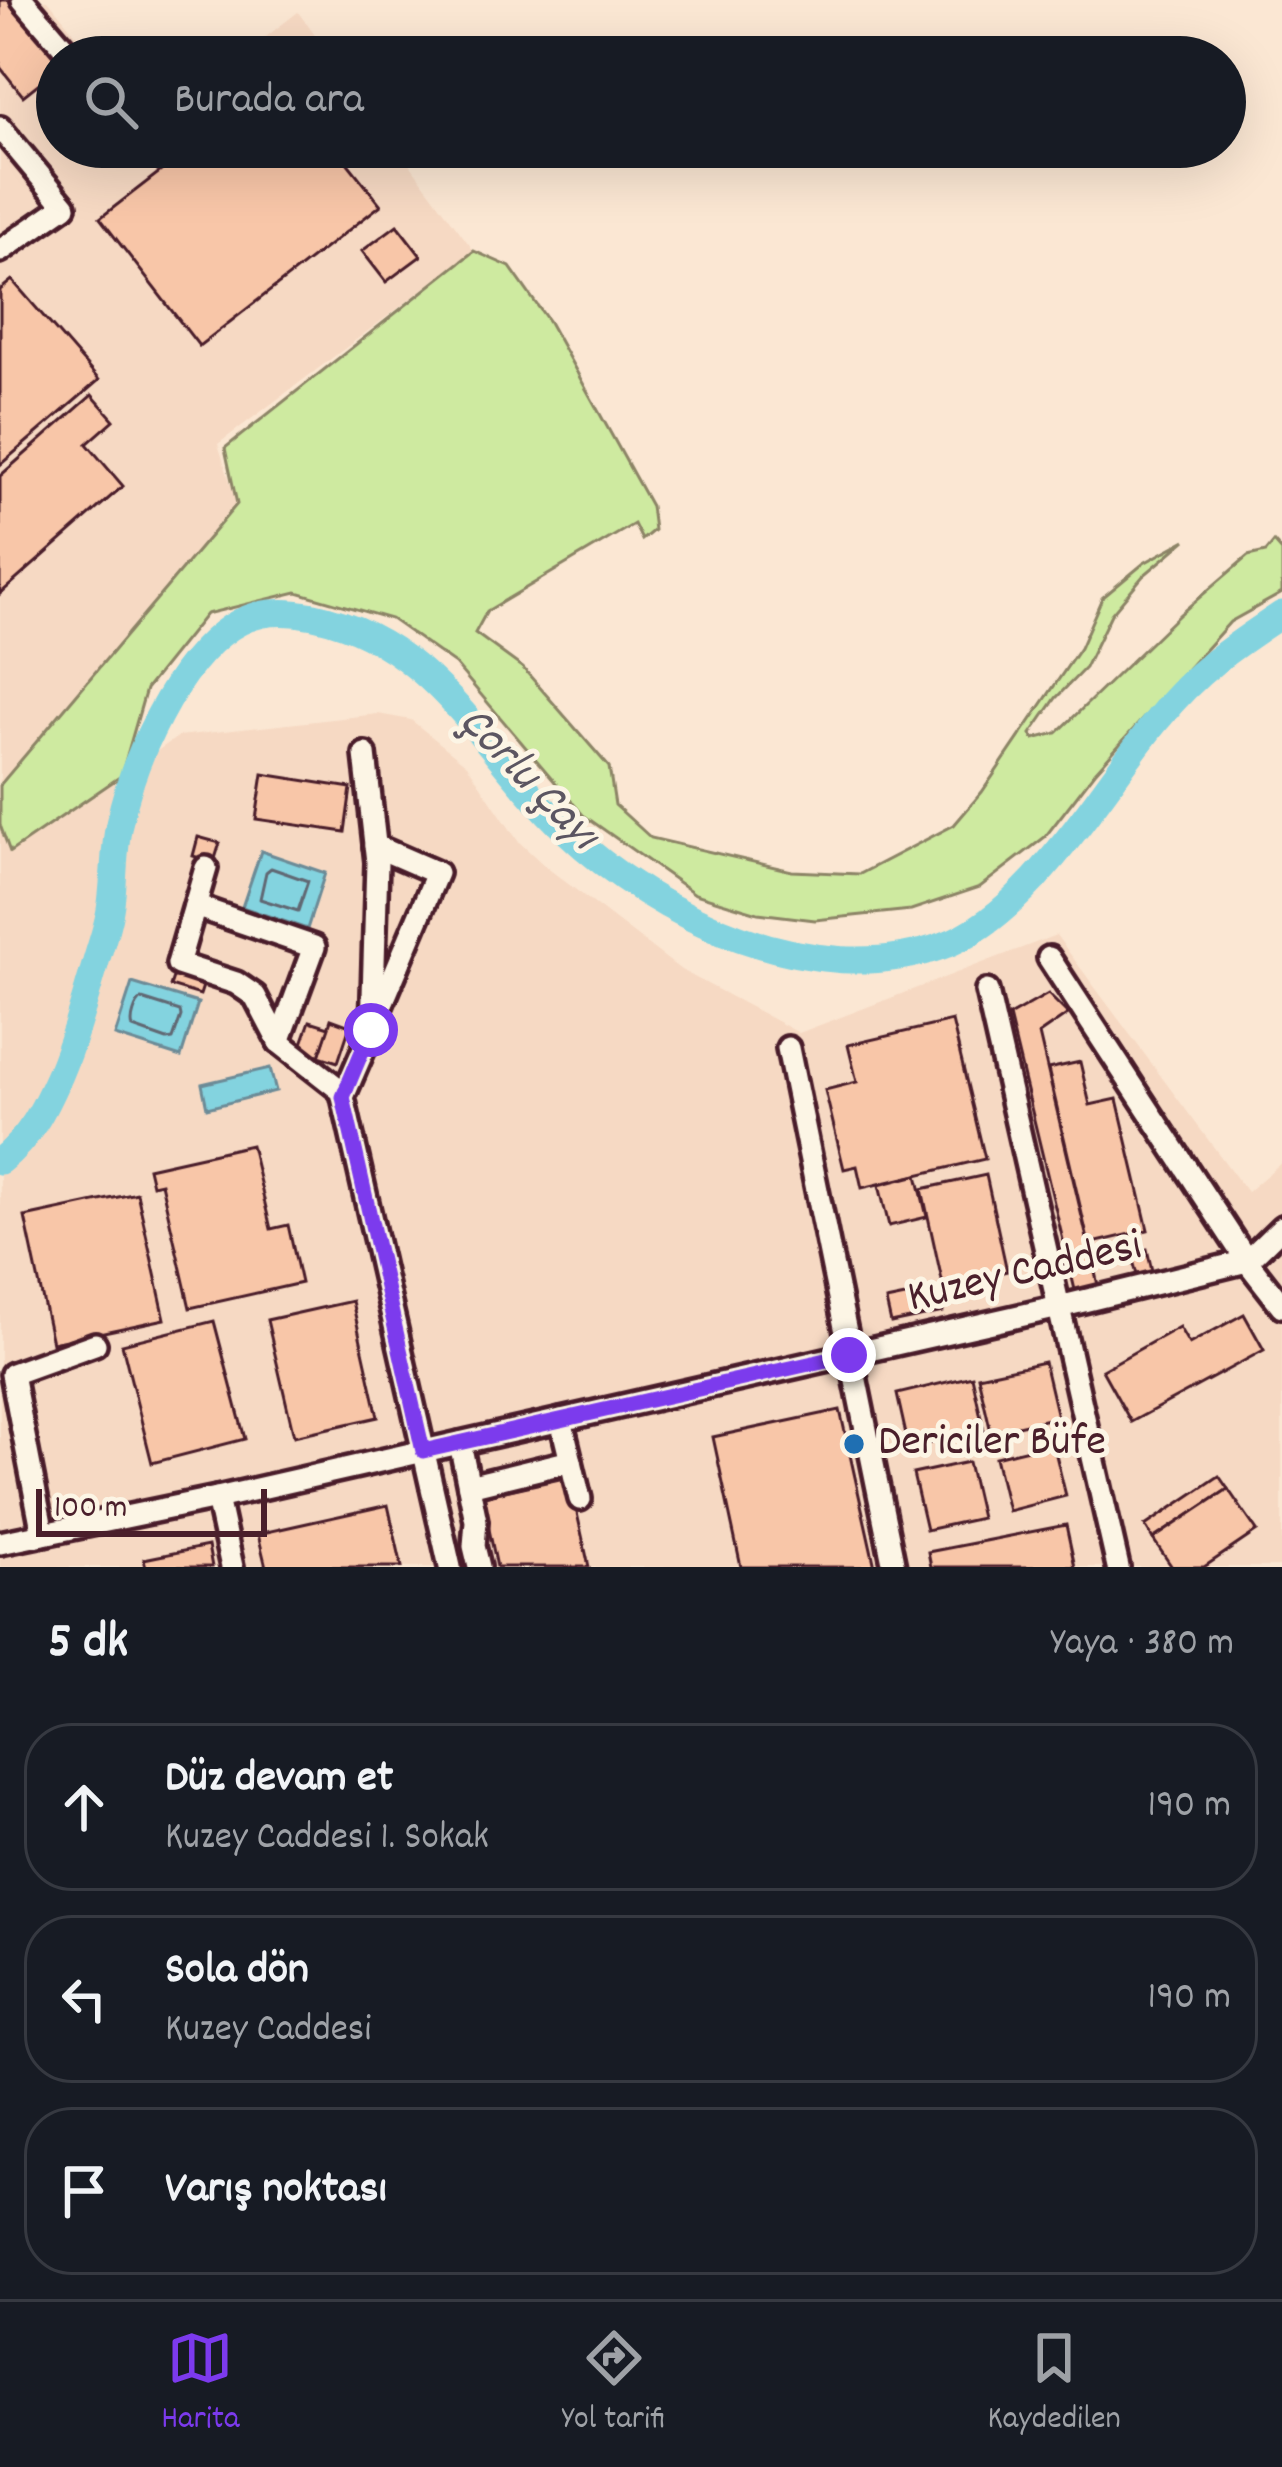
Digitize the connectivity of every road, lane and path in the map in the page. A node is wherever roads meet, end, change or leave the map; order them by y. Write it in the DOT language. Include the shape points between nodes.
graph roads {
  1 [pos="23,0"];
  2 [pos="54,36"];
  3 [pos="0,128"];
  4 [pos="0,251"];
  5 [pos="365,754"];
  6 [pos="375,846"];
  7 [pos="206,868"];
  8 [pos="195,907"];
  9 [pos="1049,958"];
  10 [pos="987,991"];
  11 [pos="371,1030"];
  12 [pos="279,1042"];
  13 [pos="788,1048"];
  14 [pos="344,1093"];
  15 [pos="1282,1227"];
  16 [pos="1247,1261"];
  17 [pos="1282,1306"];
  18 [pos="1059,1307"];
  19 [pos="94,1344"];
  20 [pos="849,1355"];
  21 [pos="561,1420"];
  22 [pos="460,1443"];
  23 [pos="423,1451"];
  24 [pos="571,1461"];
  25 [pos="469,1486"];
  26 [pos="217,1498"];
  27 [pos="580,1499"];
  28 [pos="43,1534"];
  29 [pos="0,1543"];
  30 [pos="232,1567"];
  31 [pos="451,1567"];
  32 [pos="479,1567"];
  33 [pos="893,1567"];
  34 [pos="1118,1567"];
  1 -- 2 [label="street"];
  3 -- 4 [label="street" via="65,206"];
  5 -- 6 [label="street"];
  6 -- 11 [label="street"];
  6 -- 11 [label="street" via="437,873"];
  7 -- 8 [label="street"];
  8 -- 12 [label="street" via="178,964 255,996"];
  8 -- 12 [label="street" via="314,947"];
  9 -- 16 [label="street"];
  10 -- 18 [label="street"];
  11 -- 14 [label="street"];
  12 -- 14 [label="street"];
  13 -- 20 [label="street"];
  14 -- 23 [label="street"];
  15 -- 16 [label="street"];
  16 -- 17 [label="street"];
  16 -- 18 [label="street, Kuzey Caddesi"];
  18 -- 20 [label="street, Kuzey Caddesi"];
  18 -- 34 [label="street"];
  19 -- 28 [label="street" via="12,1374"];
  20 -- 21 [label="street, Kuzey Caddesi"];
  20 -- 33 [label="street"];
  21 -- 22 [label="street, Kuzey Caddesi"];
  21 -- 24 [label="street"];
  22 -- 23 [label="street, Kuzey Caddesi"];
  22 -- 25 [label="street"];
  23 -- 26 [label="street, Kuzey Caddesi"];
  23 -- 31 [label="street"];
  24 -- 25 [label="street"];
  24 -- 27 [label="street"];
  25 -- 32 [label="street"];
  26 -- 28 [label="street, Kuzey Caddesi"];
  26 -- 30 [label="street"];
  28 -- 29 [label="street, Kuzey Caddesi"];
}
